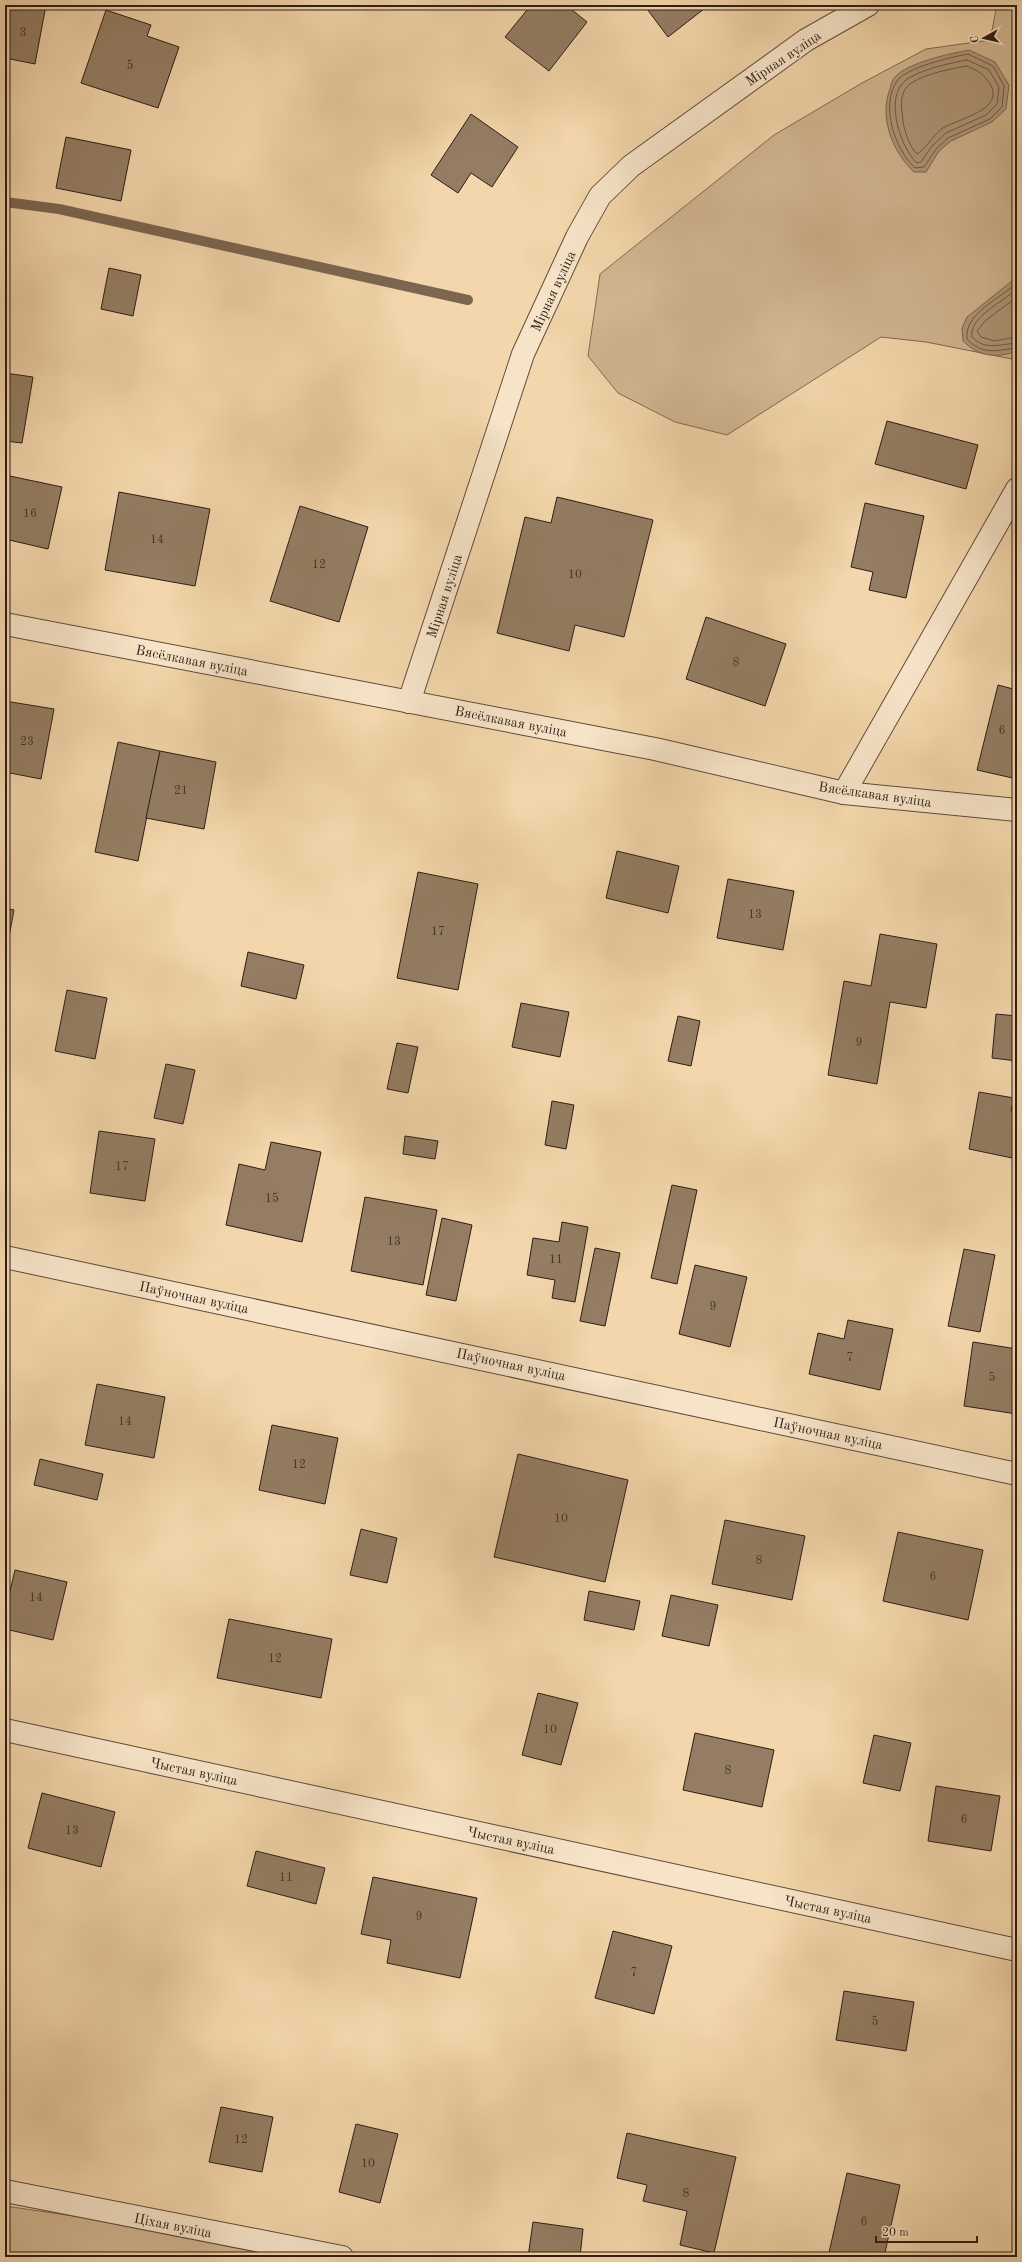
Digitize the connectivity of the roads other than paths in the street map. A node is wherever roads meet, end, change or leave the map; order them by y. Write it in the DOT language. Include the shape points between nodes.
graph roads {
  1 [pos="868,5"];
  2 [pos="1017,489"];
  3 [pos="5,624"];
  4 [pos="409,702"];
  5 [pos="844,793"];
  6 [pos="1017,810"];
  7 [pos="5,1257"];
  8 [pos="1017,1474"];
  9 [pos="5,1730"];
  10 [pos="1017,1950"];
  11 [pos="5,2192"];
  12 [pos="342,2257"];
  1 -- 4 [label="street, Мірная вуліца" via="806,40 631,166 600,196 577,237 523,354"];
  2 -- 5 [label="street"];
  3 -- 4 [label="street, Вясёлкавая вуліца"];
  4 -- 5 [label="street, Вясёлкавая вуліца" via="655,749"];
  5 -- 6 [label="street, Вясёлкавая вуліца"];
  7 -- 8 [label="street, Паўночная вуліца"];
  9 -- 10 [label="street, Чыстая вуліца"];
  11 -- 12 [label="street, Ціхая вуліца"];
}
